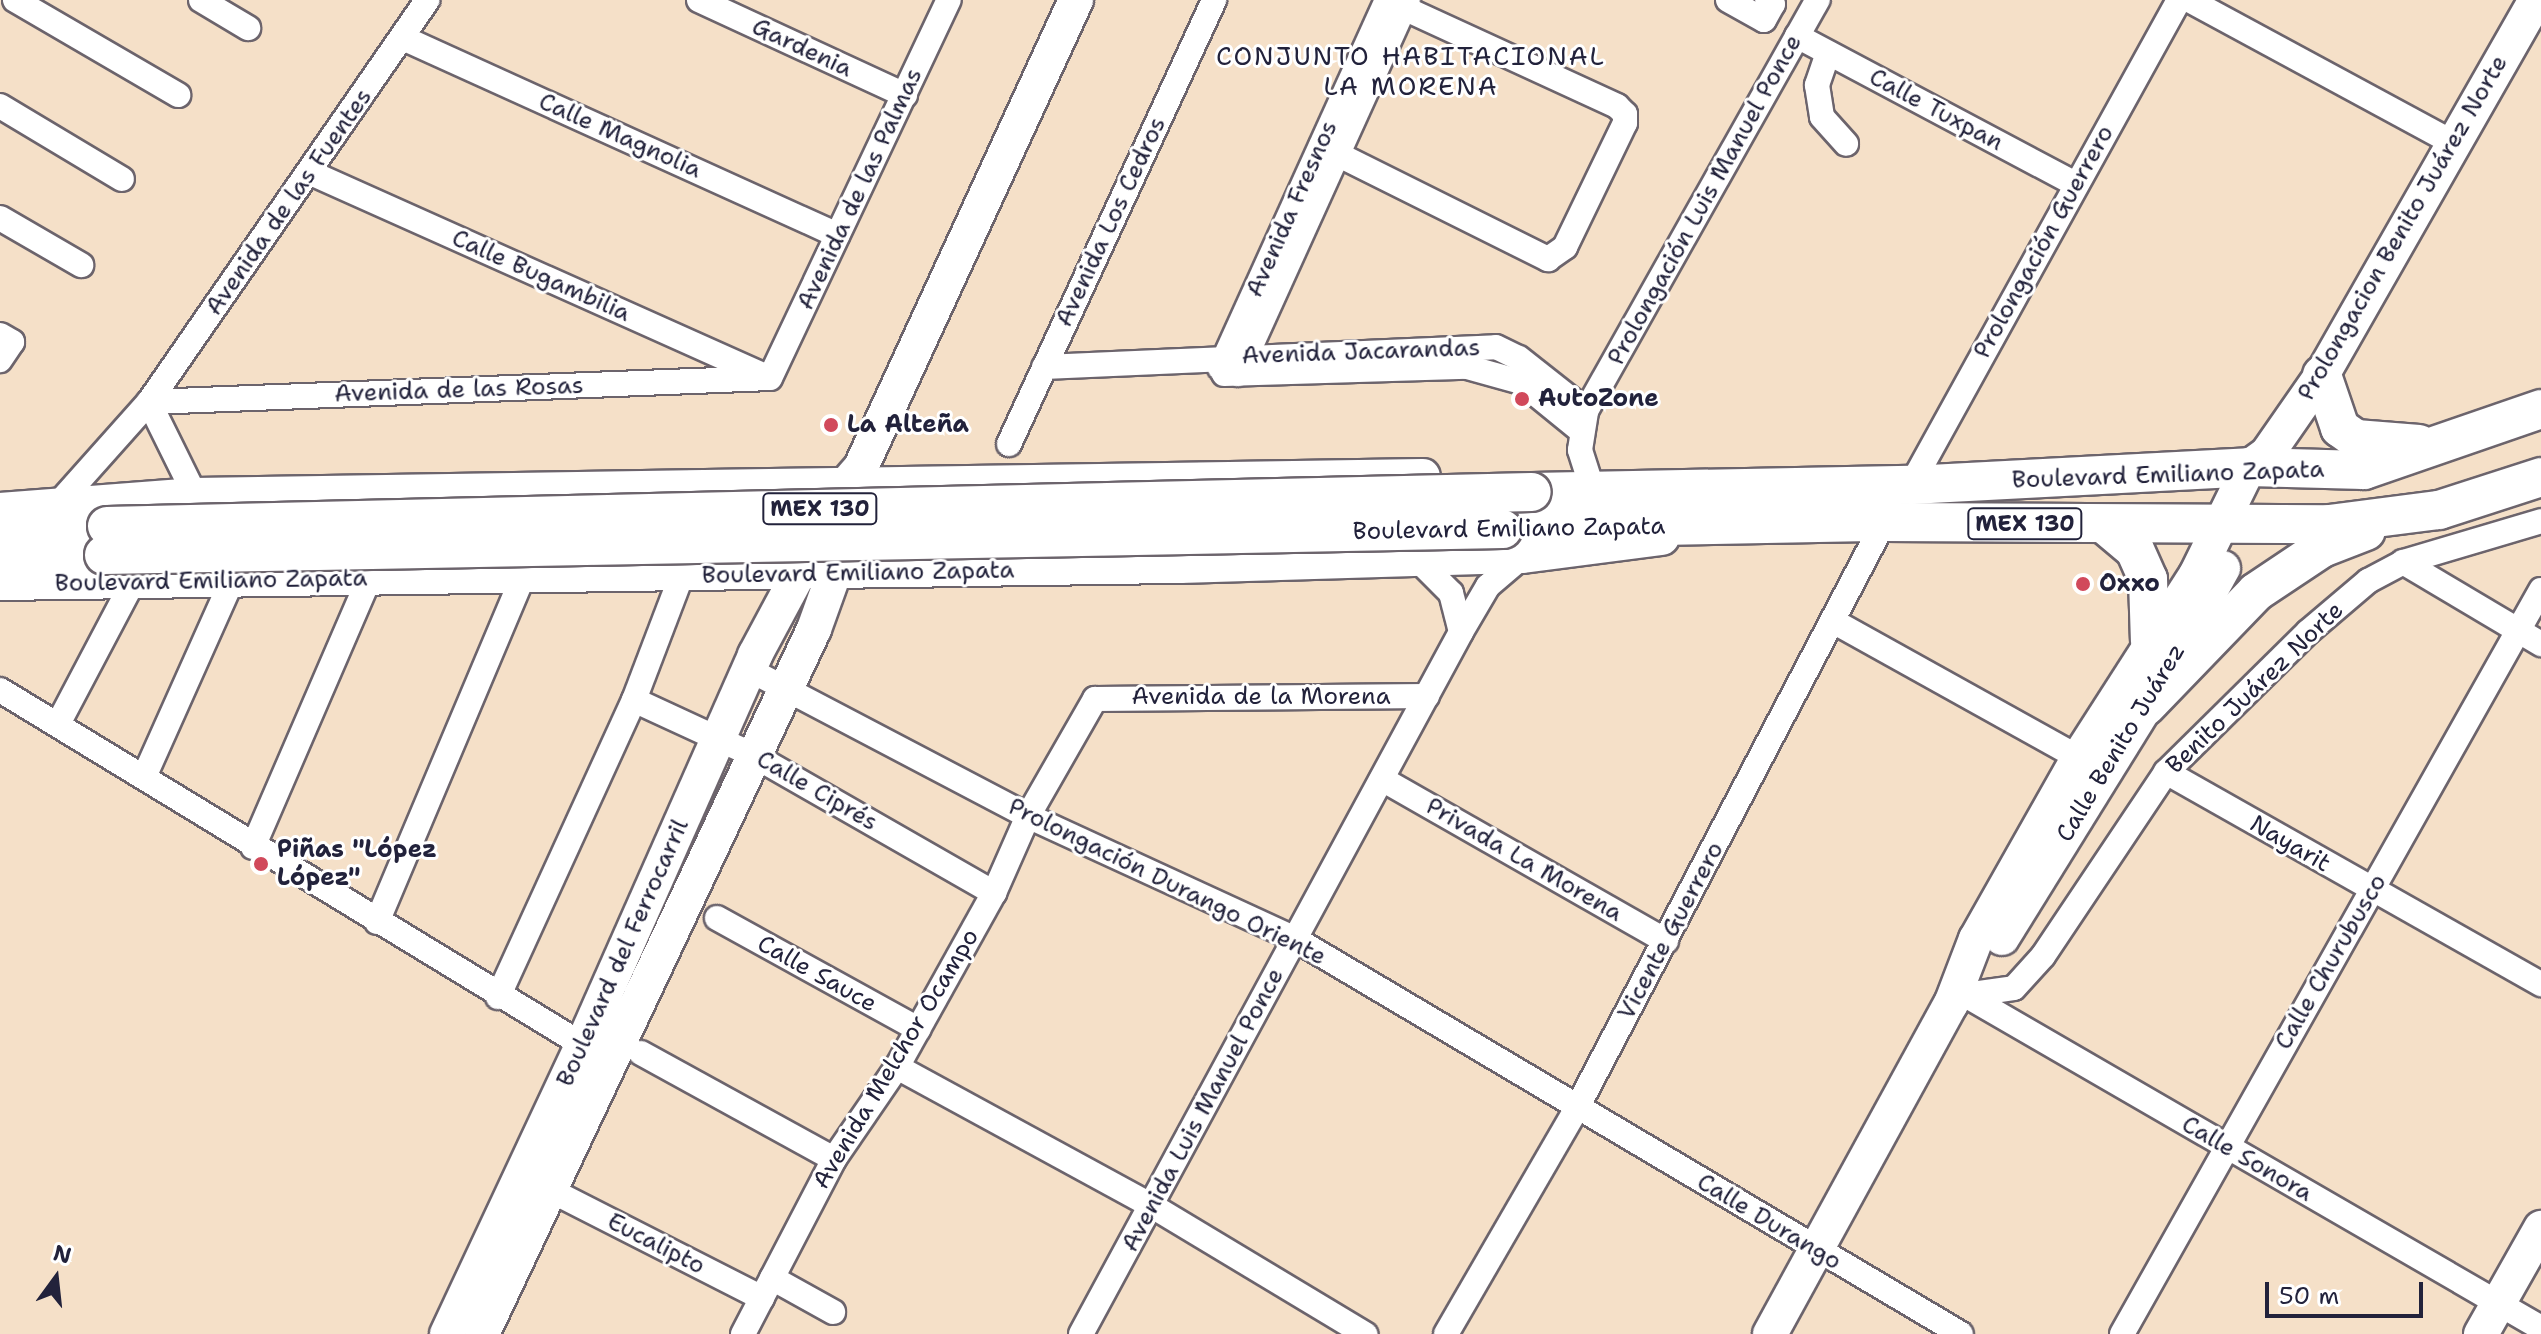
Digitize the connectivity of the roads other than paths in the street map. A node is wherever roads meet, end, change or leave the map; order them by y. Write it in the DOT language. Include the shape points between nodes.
graph roads {
  1 [pos="15,0"];
  2 [pos="201,0"];
  3 [pos="427,0"];
  4 [pos="699,0"];
  5 [pos="949,0"];
  6 [pos="1076,0"];
  7 [pos="1214,0"];
  8 [pos="1728,0"];
  9 [pos="1767,0"];
  10 [pos="1818,0"];
  11 [pos="2179,0"];
  12 [pos="2189,0"];
  13 [pos="2536,0"];
  14 [pos="1396,2"];
  15 [pos="248,28"];
  16 [pos="1797,36"];
  17 [pos="403,38"];
  18 [pos="1828,53"];
  19 [pos="178,95"];
  20 [pos="905,95"];
  21 [pos="0,106"];
  22 [pos="2454,143"];
  23 [pos="1846,144"];
  24 [pos="1330,150"];
  25 [pos="311,173"];
  26 [pos="122,179"];
  27 [pos="2074,183"];
  28 [pos="0,218"];
  29 [pos="837,235"];
  30 [pos="81,265"];
  31 [pos="0,335"];
  32 [pos="0,360"];
  33 [pos="1228,365"];
  34 [pos="1044,367"];
  35 [pos="2322,375"];
  36 [pos="770,378"];
  37 [pos="149,402"];
  38 [pos="2541,409"];
  39 [pos="1583,420"];
  40 [pos="1009,444"];
  41 [pos="2438,445"];
  42 [pos="2262,463"];
  43 [pos="2541,477"];
  44 [pos="856,480"];
  45 [pos="1911,485"];
  46 [pos="1593,491"];
  47 [pos="195,495"];
  48 [pos="58,504"];
  49 [pos="0,510"];
  50 [pos="2392,520"];
  51 [pos="2541,521"];
  52 [pos="1884,522"];
  53 [pos="2104,524"];
  54 [pos="2233,524"];
  55 [pos="0,527"];
  56 [pos="106,540"];
  57 [pos="1513,543"];
  58 [pos="1417,559"];
  59 [pos="0,560"];
  60 [pos="2403,562"];
  61 [pos="800,573"];
  62 [pos="834,573"];
  63 [pos="523,577"];
  64 [pos="681,577"];
  65 [pos="369,579"];
  66 [pos="232,580"];
  67 [pos="133,582"];
  68 [pos="0,583"];
  69 [pos="2541,590"];
  70 [pos="1833,621"];
  71 [pos="2517,631"];
  72 [pos="1461,632"];
  73 [pos="2150,641"];
  74 [pos="2541,644"];
  75 [pos="748,669"];
  76 [pos="784,688"];
  77 [pos="0,690"];
  78 [pos="1427,696"];
  79 [pos="1095,699"];
  80 [pos="634,700"];
  81 [pos="2146,706"];
  82 [pos="58,724"];
  83 [pos="718,740"];
  84 [pos="753,755"];
  85 [pos="2092,765"];
  86 [pos="2166,772"];
  87 [pos="144,777"];
  88 [pos="1382,779"];
  89 [pos="1028,816"];
  90 [pos="253,847"];
  91 [pos="2371,892"];
  92 [pos="994,893"];
  93 [pos="717,918"];
  94 [pos="377,922"];
  95 [pos="1295,939"];
  96 [pos="1666,941"];
  97 [pos="2541,984"];
  98 [pos="1957,995"];
  99 [pos="498,997"];
  100 [pos="918,1029"];
  101 [pos="612,1053"];
  102 [pos="897,1067"];
  103 [pos="1578,1106"];
  104 [pos="2226,1147"];
  105 [pos="834,1159"];
  106 [pos="536,1182"];
  107 [pos="1152,1206"];
  108 [pos="2541,1228"];
  109 [pos="1817,1252"];
  110 [pos="767,1288"];
  111 [pos="833,1312"];
  112 [pos="2490,1319"];
  113 [pos="475,1327"];
  114 [pos="2541,1328"];
  115 [pos="743,1334"];
  116 [pos="1081,1334"];
  117 [pos="1365,1334"];
  118 [pos="1446,1334"];
  119 [pos="1770,1334"];
  120 [pos="1961,1334"];
  121 [pos="2122,1334"];
  1 -- 19 [label="street"];
  2 -- 15 [label="street"];
  3 -- 17 [label="street, Avenida de las Fuentes"];
  4 -- 20 [label="street, Gardenia"];
  5 -- 20 [label="street, Avenida de las Palmas"];
  6 -- 44 [label="street"];
  7 -- 34 [label="street, Avenida Los Cedros"];
  8 -- 9 [label="street" via="1764,20 1773,4"];
  10 -- 16 [label="street, Prolongación Luis Manuel Ponce"];
  11 -- 27 [label="street, Prolongación Guerrero"];
  12 -- 22 [label="street"];
  13 -- 22 [label="street, Prolongacion Benito Juárez Norte"];
  14 -- 24 [label="street, Avenida Fresnos"];
  14 -- 24 [label="street" via="1617,106 1625,123 1565,247 1548,259"];
  16 -- 18 [label="street, Calle Tuxpan"];
  16 -- 39 [label="street, Prolongación Luis Manuel Ponce"];
  17 -- 25 [label="street, Avenida de las Fuentes"];
  17 -- 29 [label="street, Calle Magnolia"];
  18 -- 23 [label="street" via="1817,85 1822,117"];
  18 -- 27 [label="street, Calle Tuxpan"];
  20 -- 29 [label="street, Avenida de las Palmas"];
  21 -- 26 [label="street"];
  22 -- 35 [label="street, Prolongacion Benito Juárez Norte"];
  24 -- 33 [label="street, Avenida Fresnos"];
  25 -- 36 [label="street, Calle Bugambilia"];
  25 -- 37 [label="street, Avenida de las Fuentes"];
  27 -- 45 [label="street, Prolongación Guerrero"];
  28 -- 30 [label="street"];
  29 -- 36 [label="street, Avenida de las Palmas"];
  31 -- 32 [label="street" via="12,342"];
  33 -- 34 [label="street, Avenida Jacarandas"];
  33 -- 39 [label="street, Avenida Jacarandas" via="1496,347 1519,358"];
  34 -- 40 [label="street, Avenida Los Cedros"];
  35 -- 41 [label="main road" via="2340,428 2356,439"];
  35 -- 42 [label="street, Prolongacion Benito Juárez Norte"];
  36 -- 37 [label="street, Avenida de las Rosas"];
  37 -- 47 [label="street"];
  37 -- 48 [label="street, Avenida de las Fuentes"];
  38 -- 41 [label="main road, Boulevard Emiliano Zapata / MEX 130"];
  39 -- 46 [label="street"];
  41 -- 42 [label="main road, Boulevard Emiliano Zapata / MEX 130" via="2364,470"];
  42 -- 45 [label="main road, Boulevard Emiliano Zapata / MEX 130"];
  42 -- 54 [label="street, Calle Benito Juárez"];
  43 -- 50 [label="main road, Boulevard Emiliano Zapata / MEX 130"];
  44 -- 46 [label="street, Boulevard Emiliano Zapata" via="1542,474"];
  44 -- 47 [label="street, Boulevard Emiliano Zapata"];
  44 -- 61 [label="street, Boulevard del Ferrocarril"];
  44 -- 62 [label="street, Boulevard del Ferrocarril"];
  45 -- 46 [label="main road, Boulevard Emiliano Zapata / MEX 130"];
  46 -- 56 [label="main road, Boulevard Emiliano Zapata / MEX 130, bridge"];
  47 -- 48 [label="street, Boulevard Emiliano Zapata"];
  48 -- 49 [label="street, Boulevard Emiliano Zapata"];
  50 -- 54 [label="main road, Boulevard Emiliano Zapata / MEX 130"];
  50 -- 81 [label="main road" via="2322,548 2256,592"];
  51 -- 60 [label="street, Benito Juárez Norte"];
  52 -- 53 [label="main road, Boulevard Emiliano Zapata / MEX 130"];
  52 -- 57 [label="main road, Boulevard Emiliano Zapata / MEX 130" via="1714,525"];
  52 -- 70 [label="street, Vicente Guerrero"];
  53 -- 54 [label="main road, Boulevard Emiliano Zapata / MEX 130"];
  53 -- 73 [label="main road" via="2135,550 2148,579"];
  54 -- 73 [label="street, Calle Benito Juárez"];
  54 -- 81 [label="street, Calle Benito Juárez"];
  55 -- 56 [label="main road, MEX 130"];
  56 -- 57 [label="main road, Boulevard Emiliano Zapata / MEX 130, bridge"];
  56 -- 59 [label="main road, MEX 130"];
  57 -- 58 [label="street, Boulevard Emiliano Zapata"];
  57 -- 72 [label="street, Avenida Luis Manuel Ponce"];
  58 -- 62 [label="street, Boulevard Emiliano Zapata"];
  58 -- 72 [label="street" via="1451,593"];
  60 -- 71 [label="street"];
  60 -- 86 [label="street, Benito Juárez Norte" via="2368,581 2308,632"];
  61 -- 62 [label="street, Boulevard Emiliano Zapata"];
  61 -- 64 [label="street, Boulevard Emiliano Zapata"];
  61 -- 75 [label="street, Boulevard del Ferrocarril"];
  62 -- 76 [label="street, Boulevard del Ferrocarril"];
  63 -- 64 [label="street, Boulevard Emiliano Zapata"];
  63 -- 65 [label="street, Boulevard Emiliano Zapata"];
  63 -- 94 [label="street"];
  64 -- 80 [label="street"];
  65 -- 66 [label="street, Boulevard Emiliano Zapata"];
  65 -- 90 [label="street"];
  66 -- 67 [label="street, Boulevard Emiliano Zapata"];
  66 -- 87 [label="street"];
  67 -- 68 [label="street, Boulevard Emiliano Zapata"];
  67 -- 82 [label="street"];
  69 -- 71 [label="street, Calle Churubusco"];
  70 -- 85 [label="street"];
  70 -- 96 [label="street, Vicente Guerrero"];
  71 -- 74 [label="street"];
  71 -- 91 [label="street, Calle Churubusco"];
  72 -- 78 [label="street, Avenida Luis Manuel Ponce"];
  73 -- 85 [label="street, Calle Benito Juárez"];
  75 -- 76 [label="street, Prolongación Durango Oriente"];
  75 -- 83 [label="street, Boulevard del Ferrocarril"];
  76 -- 84 [label="street, Boulevard del Ferrocarril"];
  76 -- 89 [label="street, Prolongación Durango Oriente"];
  77 -- 82 [label="street"];
  78 -- 79 [label="street, Avenida de la Morena"];
  78 -- 88 [label="street, Avenida Luis Manuel Ponce"];
  79 -- 89 [label="street, Avenida Melchor Ocampo"];
  80 -- 83 [label="street, Calle Ciprés"];
  80 -- 99 [label="street"];
  81 -- 85 [label="street, Calle Benito Juárez"];
  82 -- 87 [label="street"];
  83 -- 84 [label="street, Calle Ciprés"];
  83 -- 101 [label="street, Boulevard del Ferrocarril"];
  84 -- 92 [label="street, Calle Ciprés"];
  84 -- 101 [label="street, Boulevard del Ferrocarril"];
  85 -- 98 [label="street, Calle Benito Juárez"];
  86 -- 91 [label="street, Nayarit"];
  86 -- 98 [label="street, Benito Juárez Norte" via="2043,956 2014,988"];
  87 -- 90 [label="street"];
  88 -- 95 [label="street, Avenida Luis Manuel Ponce"];
  88 -- 96 [label="street, Privada La Morena"];
  89 -- 92 [label="street, Avenida Melchor Ocampo"];
  89 -- 95 [label="street, Prolongación Durango Oriente"];
  90 -- 94 [label="street"];
  91 -- 97 [label="street, Nayarit"];
  91 -- 104 [label="street, Calle Churubusco"];
  92 -- 100 [label="street, Avenida Melchor Ocampo"];
  93 -- 100 [label="street, Calle Sauce"];
  94 -- 99 [label="street"];
  95 -- 103 [label="street, Prolongación Durango Oriente"];
  95 -- 107 [label="street, Avenida Luis Manuel Ponce"];
  96 -- 103 [label="street, Vicente Guerrero"];
  98 -- 104 [label="street, Calle Sonora"];
  98 -- 109 [label="street, Calle Benito Juárez"];
  99 -- 101 [label="street"];
  100 -- 102 [label="street, Avenida Melchor Ocampo"];
  101 -- 105 [label="street"];
  101 -- 106 [label="street, Boulevard del Ferrocarril"];
  102 -- 105 [label="street, Avenida Melchor Ocampo"];
  102 -- 107 [label="street"];
  103 -- 109 [label="street, Calle Durango"];
  103 -- 118 [label="street, Vicente Guerrero"];
  104 -- 112 [label="street, Calle Sonora"];
  104 -- 121 [label="street, Calle Churubusco"];
  105 -- 110 [label="street, Avenida Melchor Ocampo"];
  106 -- 110 [label="street, Eucalipto"];
  106 -- 113 [label="street, Boulevard del Ferrocarril"];
  107 -- 116 [label="street, Avenida Luis Manuel Ponce"];
  107 -- 117 [label="street"];
  108 -- 112 [label="street"];
  109 -- 119 [label="street, Calle Benito Juárez"];
  109 -- 120 [label="street, Calle Durango"];
  110 -- 111 [label="street, Eucalipto"];
  110 -- 115 [label="street, Avenida Melchor Ocampo"];
  112 -- 114 [label="street, Calle Sonora"];
}
